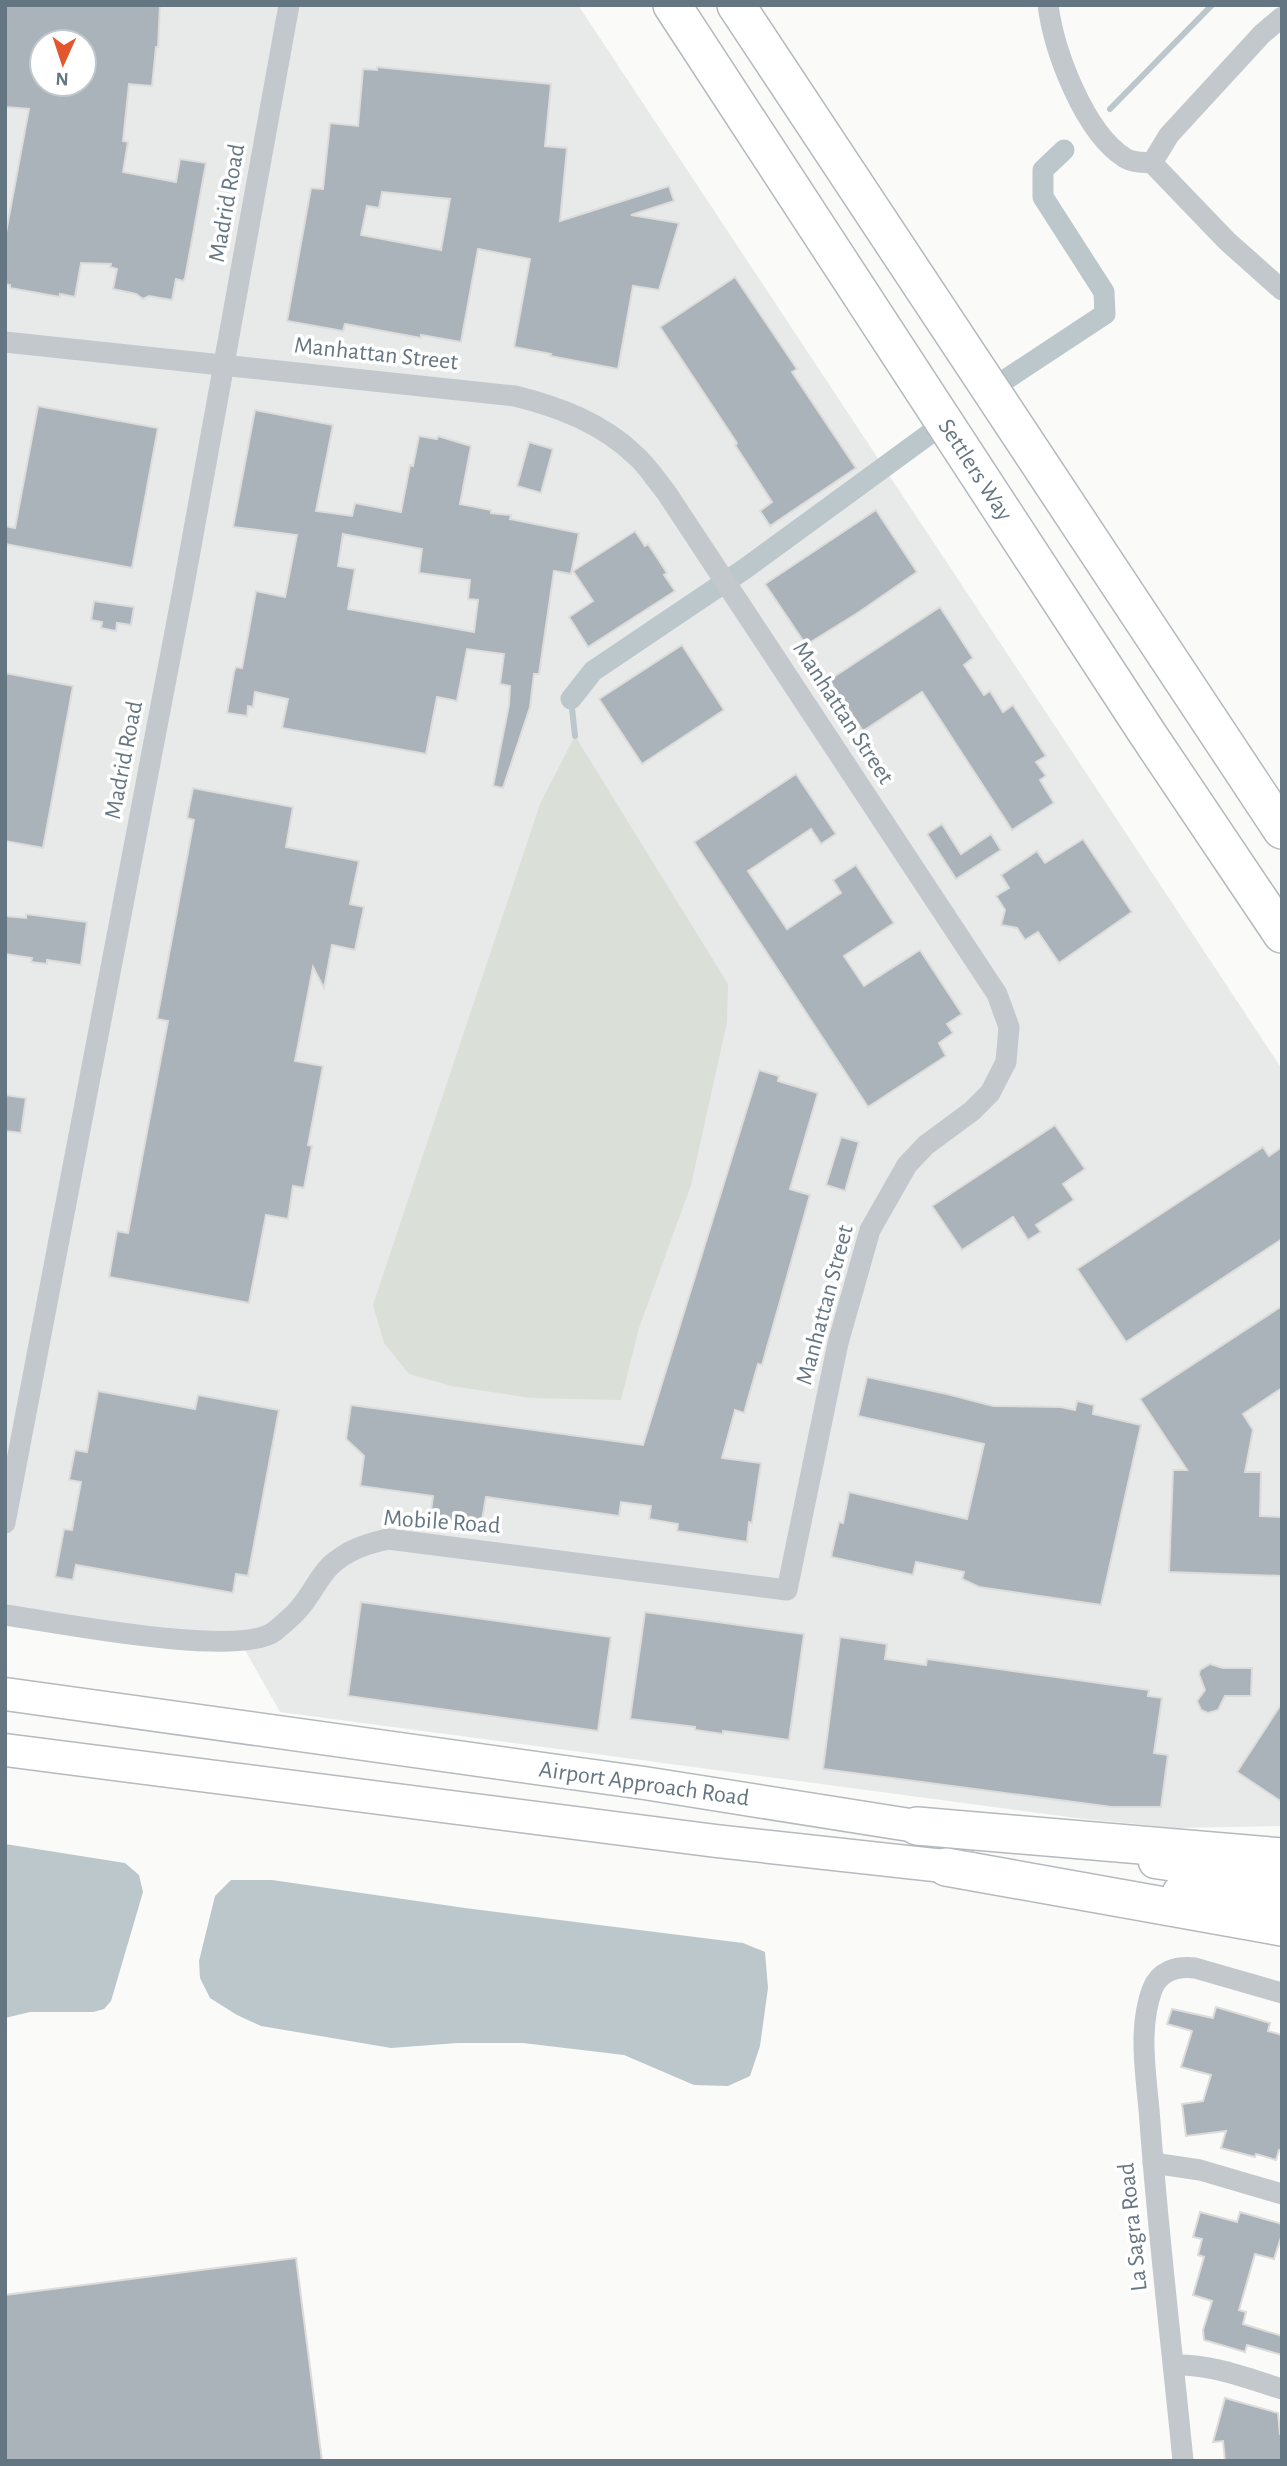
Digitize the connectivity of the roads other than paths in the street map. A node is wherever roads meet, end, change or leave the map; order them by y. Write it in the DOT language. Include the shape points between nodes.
graph roads {
  1 [pos="289,5"];
  2 [pos="672,5"];
  3 [pos="736,5"];
  4 [pos="1048,5"];
  5 [pos="1282,17"];
  6 [pos="1152,163"];
  7 [pos="1282,290"];
  8 [pos="5,342"];
  9 [pos="225,365"];
  10 [pos="1147,733"];
  11 [pos="1282,830"];
  12 [pos="1282,934"];
  13 [pos="1282,947"];
  14 [pos="5,1523"];
  15 [pos="787,1590"];
  16 [pos="5,1615"];
  17 [pos="5,1694"];
  18 [pos="5,1749"];
  19 [pos="917,1826"];
  20 [pos="1282,1857"];
  21 [pos="946,1867"];
  22 [pos="1282,1881"];
  23 [pos="1282,1905"];
  24 [pos="1282,1927"];
  25 [pos="1282,1993"];
  26 [pos="1153,2163"];
  27 [pos="1282,2194"];
  28 [pos="1174,2365"];
  29 [pos="1282,2389"];
  30 [pos="1183,2461"];
  1 -- 9 [label="street, Madrid Road"];
  2 -- 10 [label="highway, Settlers Way"];
  3 -- 11 [label="highway"];
  4 -- 6 [label="street" via="1069,80 1098,130 1126,158"];
  5 -- 6 [label="street" via="1170,135"];
  6 -- 7 [label="street"];
  8 -- 9 [label="street, Manhattan Street"];
  9 -- 14 [label="street, Madrid Road"];
  9 -- 15 [label="street, Manhattan Street" via="515,396 578,416 636,455 666,492 997,994 1009,1027 1006,1062 990,1093 907,1165 870,1230 838,1343"];
  10 -- 12 [label="highway, Settlers Way"];
  10 -- 13 [label="highway"];
  15 -- 16 [label="street, Mobile Road" via="388,1539 347,1553 272,1633 243,1641 198,1642"];
  17 -- 19 [label="main road, Airport Approach Road"];
  18 -- 21 [label="main road, Airport Approach Road"];
  19 -- 20 [label="highway"];
  19 -- 22 [label="main road, Airport Approach Road"];
  21 -- 23 [label="main road, Airport Approach Road"];
  21 -- 24 [label="highway"];
  25 -- 26 [label="street, La Sagra Road" via="1195,1968 1180,1966 1163,1974 1153,1988 1144,2039"];
  26 -- 27 [label="street" via="1200,2170"];
  26 -- 28 [label="street, La Sagra Road"];
  28 -- 29 [label="street" via="1214,2368"];
  28 -- 30 [label="street, La Sagra Road"];
}
